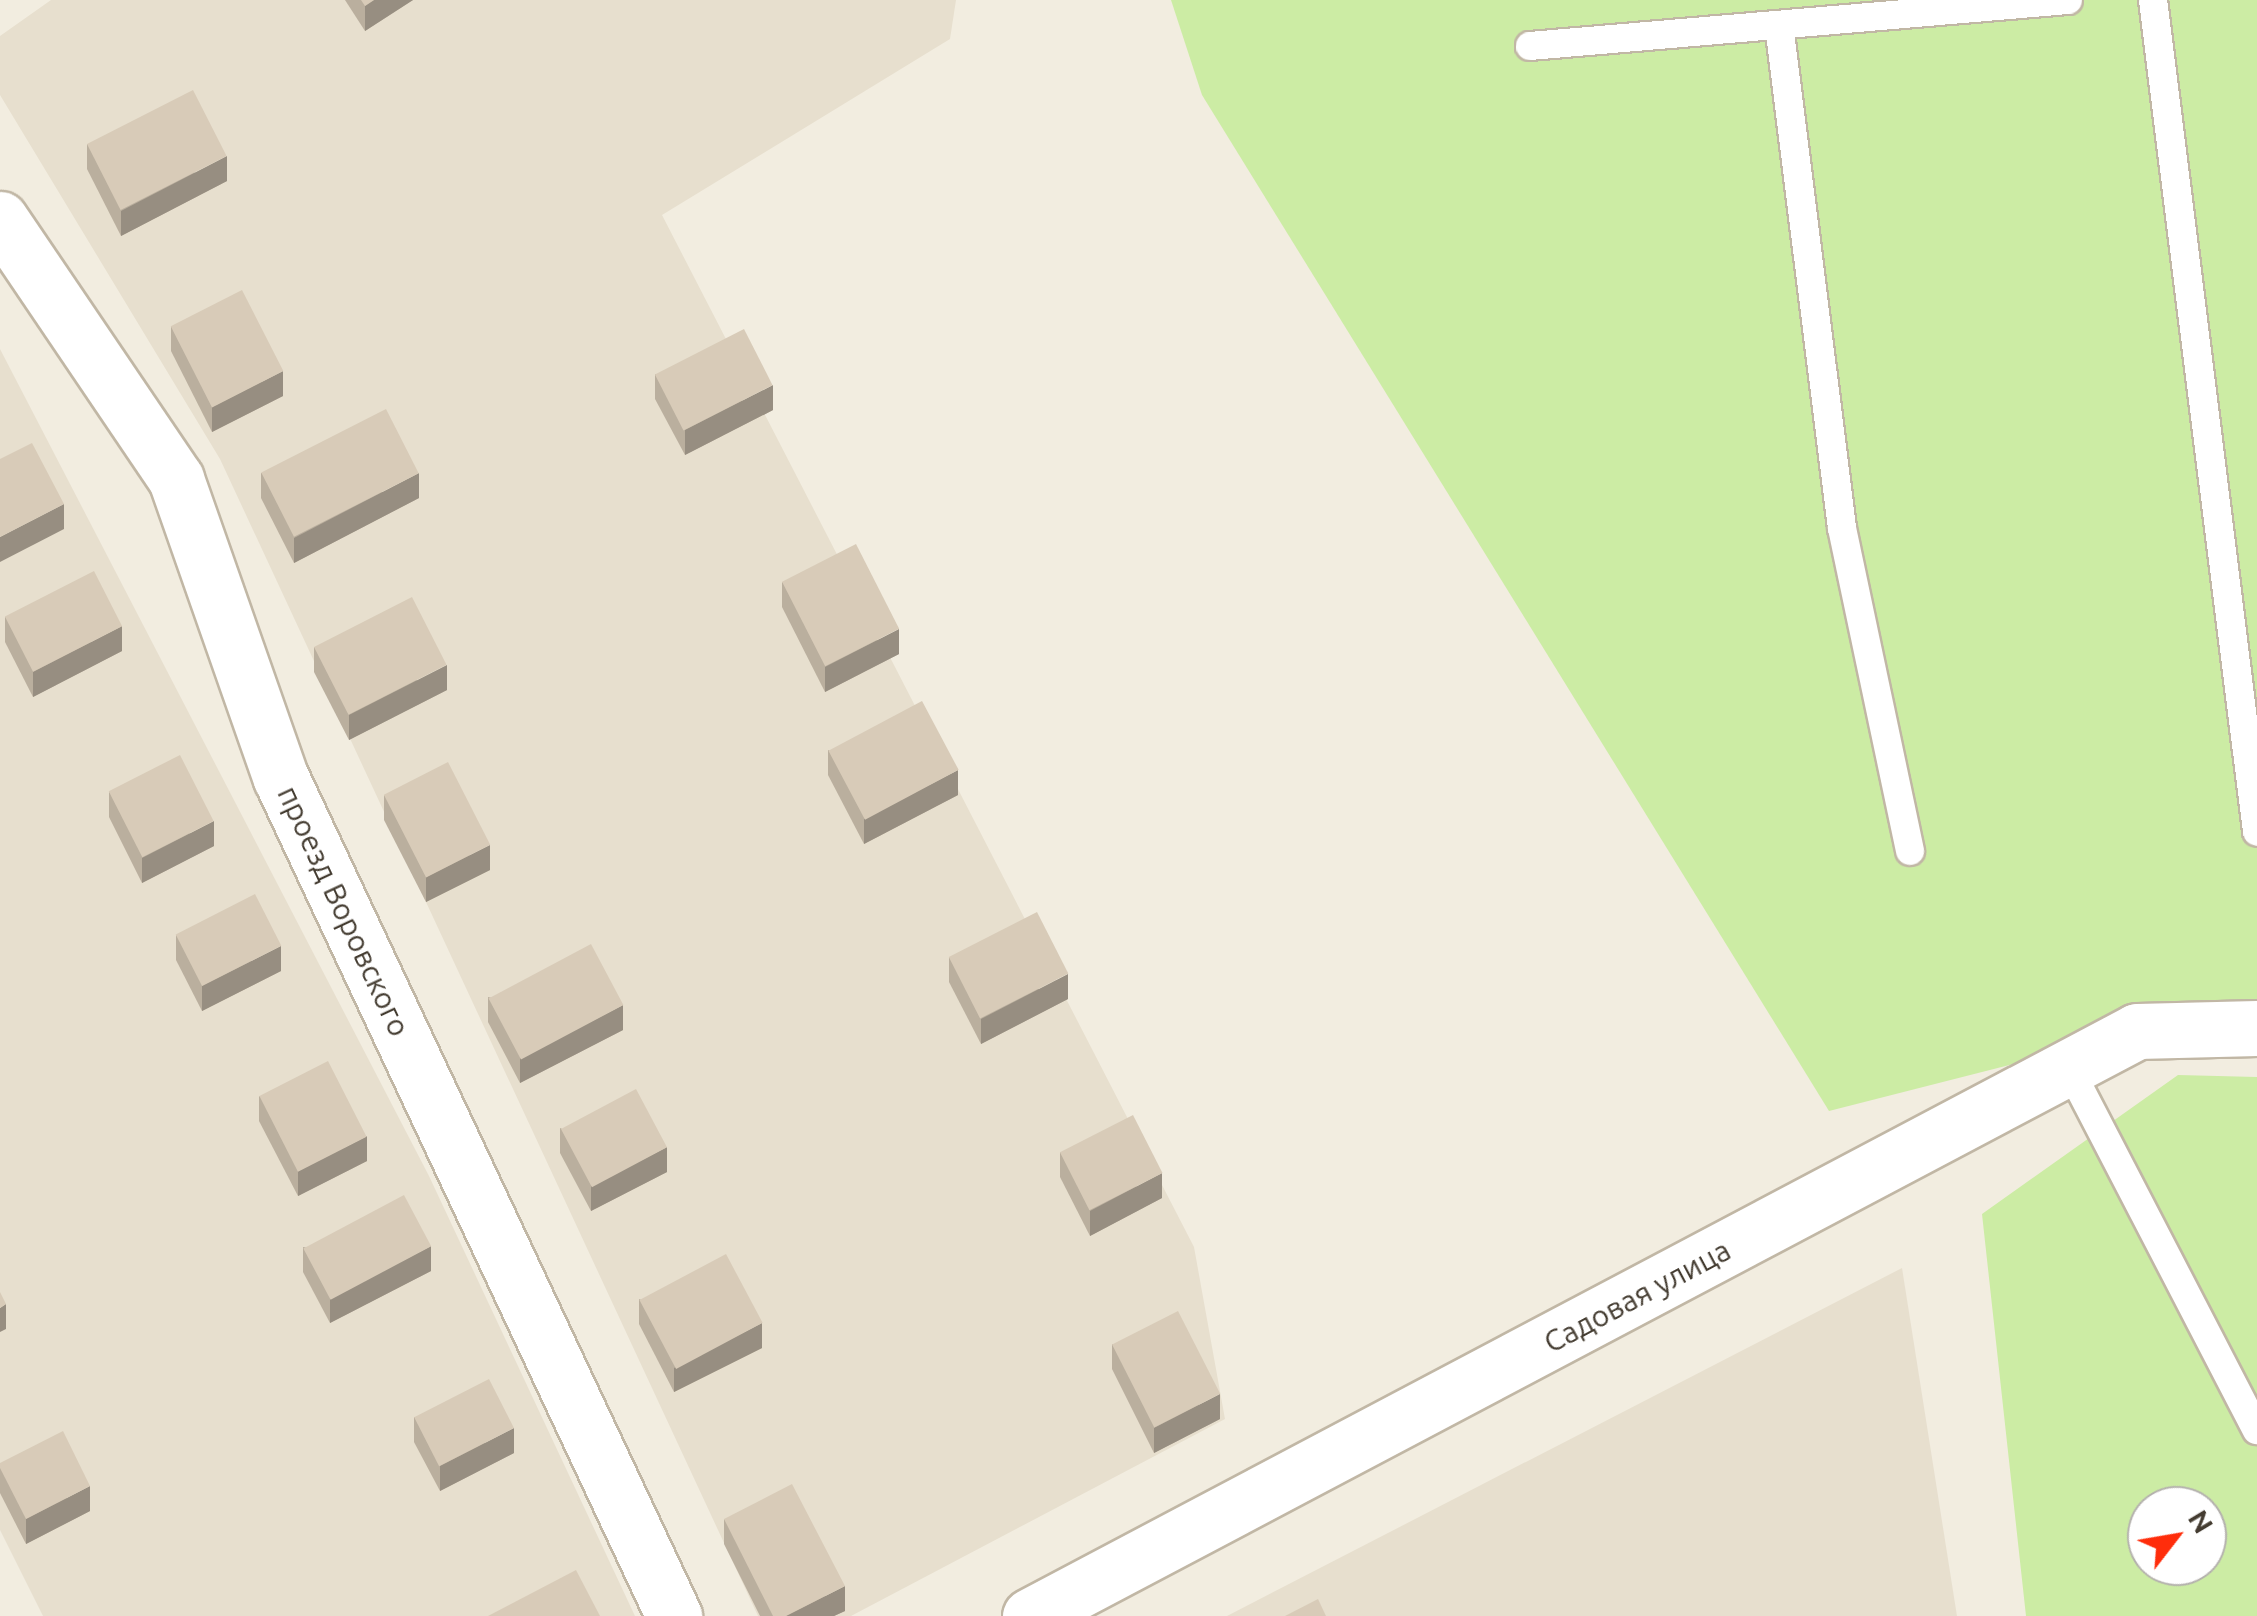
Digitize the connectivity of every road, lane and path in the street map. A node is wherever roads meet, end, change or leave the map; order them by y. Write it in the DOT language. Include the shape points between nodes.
graph roads {
  1 [pos="2068,0"];
  2 [pos="2154,0"];
  3 [pos="1779,25"];
  4 [pos="1530,46"];
  5 [pos="0,219"];
  6 [pos="2257,832"];
  7 [pos="1910,851"];
  8 [pos="2257,1028"];
  9 [pos="2069,1068"];
  10 [pos="2257,1430"];
  11 [pos="674,1616"];
  12 [pos="1030,1616"];
  1 -- 3 [label="lane"];
  2 -- 6 [label="lane"];
  3 -- 4 [label="lane"];
  3 -- 7 [label="lane" via="1842,528"];
  5 -- 11 [label="street, проезд Воровского" via="176,479 281,778"];
  8 -- 9 [label="street, Садовая улица" via="2137,1031"];
  9 -- 10 [label="lane"];
  9 -- 12 [label="street, Садовая улица"];
}
